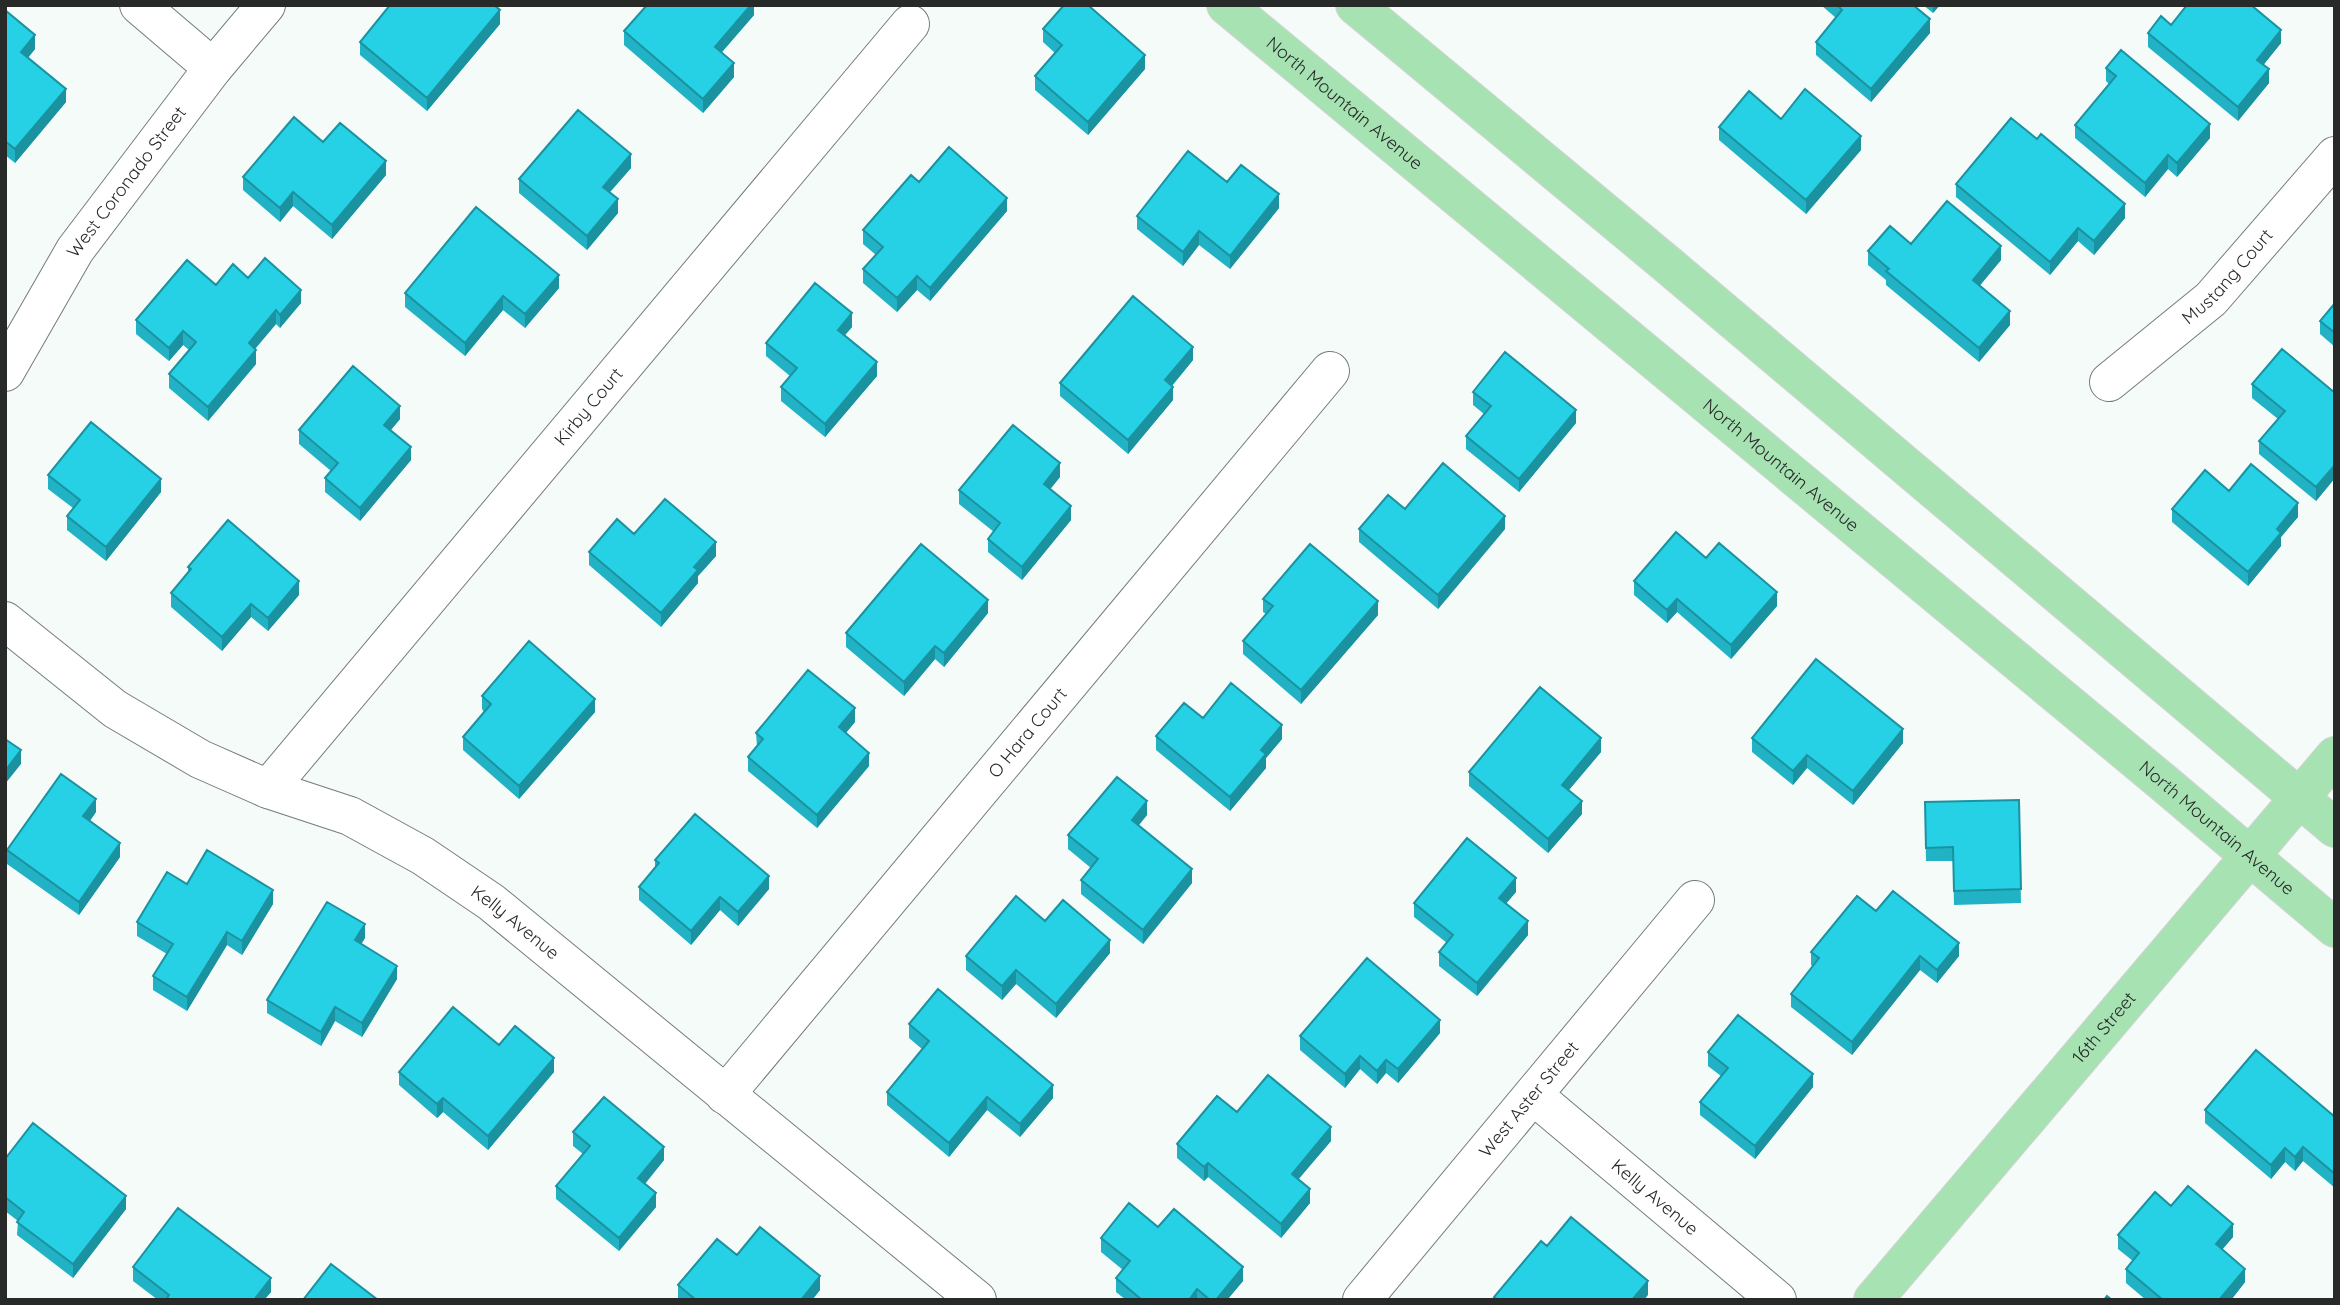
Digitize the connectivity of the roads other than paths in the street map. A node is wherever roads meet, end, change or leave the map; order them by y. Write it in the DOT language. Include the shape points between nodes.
graph roads {
  1 [pos="138,5"];
  2 [pos="266,5"];
  3 [pos="1226,5"];
  4 [pos="1355,5"];
  5 [pos="910,24"];
  6 [pos="213,68"];
  7 [pos="2335,156"];
  8 [pos="1330,371"];
  9 [pos="5,372"];
  10 [pos="2109,382"];
  11 [pos="5,621"];
  12 [pos="2335,756"];
  13 [pos="268,789"];
  14 [pos="2299,798"];
  15 [pos="2335,828"];
  16 [pos="2249,857"];
  17 [pos="1695,900"];
  18 [pos="2335,928"];
  19 [pos="725,1094"];
  20 [pos="1533,1095"];
  21 [pos="977,1300"];
  22 [pos="1362,1300"];
  23 [pos="1777,1300"];
  24 [pos="1873,1300"];
  1 -- 6 [label="street"];
  2 -- 6 [label="street, West Coronado Street"];
  3 -- 16 [label="main road, North Mountain Avenue"];
  4 -- 14 [label="main road"];
  5 -- 13 [label="street, Kirby Court"];
  6 -- 9 [label="street, West Coronado Street" via="75,250"];
  7 -- 10 [label="street, Mustang Court" via="2211,299"];
  8 -- 19 [label="street, O Hara Court"];
  11 -- 13 [label="street, Kelly Avenue" via="115,709 200,758"];
  12 -- 14 [label="main road, 16th Street"];
  13 -- 19 [label="street, Kelly Avenue" via="349,816 434,863 491,902"];
  14 -- 15 [label="main road"];
  14 -- 16 [label="main road, 16th Street"];
  16 -- 18 [label="main road, North Mountain Avenue"];
  16 -- 24 [label="main road, 16th Street"];
  17 -- 20 [label="street, West Aster Street"];
  19 -- 21 [label="street, Kelly Avenue"];
  20 -- 22 [label="street, West Aster Street"];
  20 -- 23 [label="street, Kelly Avenue"];
}
